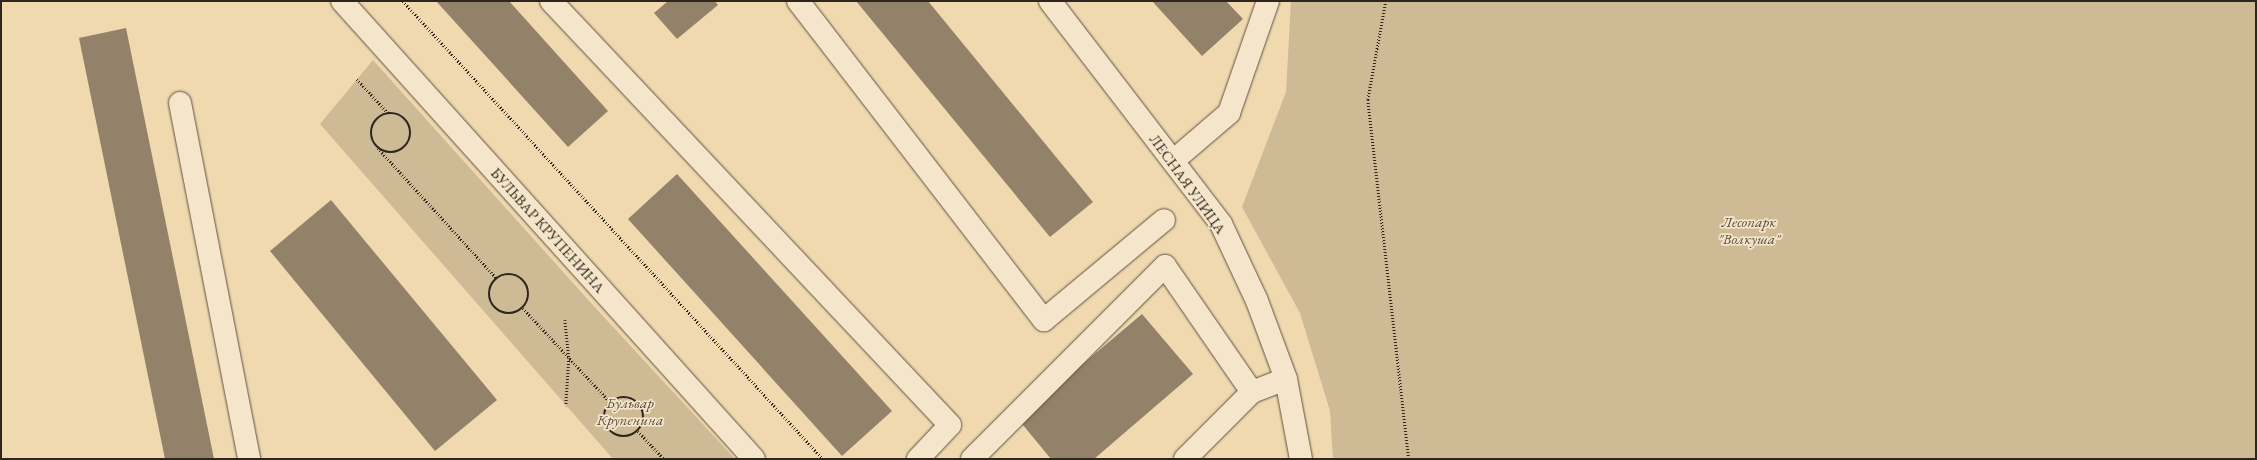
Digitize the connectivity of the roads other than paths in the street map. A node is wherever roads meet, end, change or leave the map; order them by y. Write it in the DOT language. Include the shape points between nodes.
graph roads {
  1 [pos="342,1"];
  2 [pos="552,1"];
  3 [pos="798,1"];
  4 [pos="1050,1"];
  5 [pos="1268,1"];
  6 [pos="180,103"];
  7 [pos="1173,161"];
  8 [pos="1164,220"];
  9 [pos="1286,379"];
  10 [pos="1252,392"];
  11 [pos="249,459"];
  12 [pos="754,459"];
  13 [pos="918,459"];
  14 [pos="972,459"];
  15 [pos="1185,459"];
  16 [pos="1301,459"];
  1 -- 12 [label="street, БУЛЬВАР КРУПЕНИНА"];
  2 -- 13 [label="street" via="950,425"];
  3 -- 8 [label="street" via="1044,320"];
  4 -- 7 [label="street, ЛЕСНАЯ УЛИЦА"];
  5 -- 7 [label="street" via="1229,113"];
  6 -- 11 [label="street"];
  7 -- 9 [label="street, ЛЕСНАЯ УЛИЦА" via="1221,224 1257,301"];
  9 -- 10 [label="street"];
  9 -- 16 [label="street, ЛЕСНАЯ УЛИЦА"];
  10 -- 14 [label="street" via="1165,266"];
  10 -- 15 [label="street"];
}
